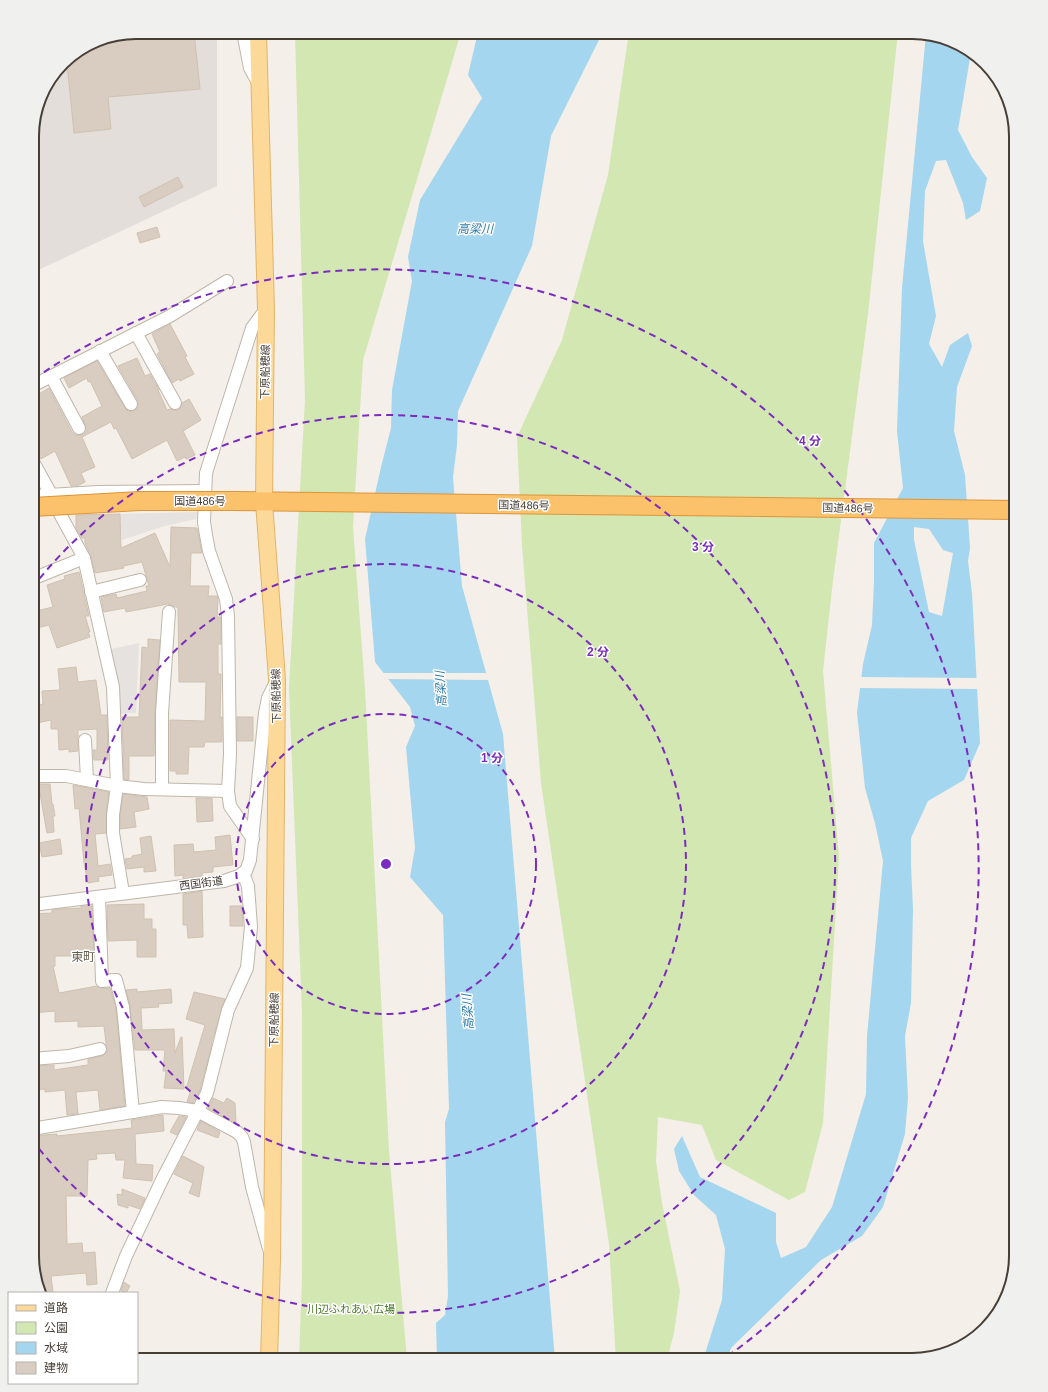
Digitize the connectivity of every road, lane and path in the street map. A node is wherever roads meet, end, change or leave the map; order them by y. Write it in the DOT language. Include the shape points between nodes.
graph roads {
  1 [pos="244,39"];
  2 [pos="258,39"];
  3 [pos="260,86"];
  4 [pos="227,281"];
  5 [pos="266,309"];
  6 [pos="136,332"];
  7 [pos="100,351"];
  8 [pos="51,376"];
  9 [pos="39,382"];
  10 [pos="175,402"];
  11 [pos="131,404"];
  12 [pos="80,428"];
  13 [pos="39,473"];
  14 [pos="205,491"];
  15 [pos="39,496"];
  16 [pos="52,496"];
  17 [pos="264,502"];
  18 [pos="39,507"];
  19 [pos="1009,510"];
  20 [pos="60,514"];
  21 [pos="84,558"];
  22 [pos="39,576"];
  23 [pos="140,580"];
  24 [pos="91,592"];
  25 [pos="169,612"];
  26 [pos="277,679"];
  27 [pos="85,740"];
  28 [pos="39,776"];
  29 [pos="86,780"];
  30 [pos="117,786"];
  31 [pos="162,789"];
  32 [pos="228,791"];
  33 [pos="253,839"];
  34 [pos="243,873"];
  35 [pos="123,893"];
  36 [pos="99,897"];
  37 [pos="39,904"];
  38 [pos="100,1049"];
  39 [pos="39,1058"];
  40 [pos="133,1112"];
  41 [pos="197,1112"];
  42 [pos="39,1128"];
  43 [pos="272,1260"];
  44 [pos="112,1292"];
  45 [pos="269,1353"];
  1 -- 3 [label="street" via="250,68"];
  2 -- 3 [label="main road, 下原船穂線"];
  3 -- 5 [label="main road, 下原船穂線"];
  4 -- 6 [label="street" via="170,316"];
  5 -- 14 [label="street" via="252,328 206,473"];
  5 -- 17 [label="main road, 下原船穂線"];
  6 -- 7 [label="street"];
  6 -- 10 [label="street"];
  7 -- 8 [label="street"];
  7 -- 11 [label="street"];
  8 -- 9 [label="street"];
  8 -- 12 [label="street"];
  13 -- 16 [label="street"];
  14 -- 16 [label="street" via="105,492"];
  14 -- 32 [label="street" via="204,522 209,552 226,599 228,616"];
  15 -- 16 [label="street"];
  17 -- 18 [label="highway, 国道486号, bridge" via="140,501"];
  17 -- 19 [label="highway, 国道486号"];
  17 -- 26 [label="main road, 下原船穂線"];
  20 -- 21 [label="street"];
  21 -- 22 [label="street"];
  21 -- 24 [label="street"];
  23 -- 24 [label="street"];
  24 -- 30 [label="street" via="113,687"];
  25 -- 31 [label="street" via="162,718"];
  26 -- 33 [label="street" via="268,698 265,713"];
  26 -- 43 [label="main road, 下原船穂線"];
  27 -- 29 [label="street"];
  28 -- 29 [label="street" via="66,776"];
  29 -- 30 [label="street"];
  30 -- 31 [label="street"];
  30 -- 35 [label="street" via="113,815 114,833"];
  31 -- 32 [label="street"];
  32 -- 33 [label="street" via="230,806"];
  33 -- 34 [label="street" via="250,860"];
  34 -- 35 [label="street, 西国街道" via="224,881"];
  34 -- 41 [label="street" via="248,886 251,927 247,968 228,1010 206,1093"];
  35 -- 36 [label="street, 西国街道"];
  36 -- 37 [label="street, 西国街道"];
  36 -- 40 [label="street" via="102,981 116,980 119,989"];
  38 -- 39 [label="street" via="69,1056"];
  40 -- 41 [label="street" via="162,1107"];
  40 -- 42 [label="street"];
  41 -- 43 [label="street" via="242,1137 261,1224"];
  41 -- 44 [label="street" via="126,1256"];
  43 -- 45 [label="main road, 下原船穂線"];
}
